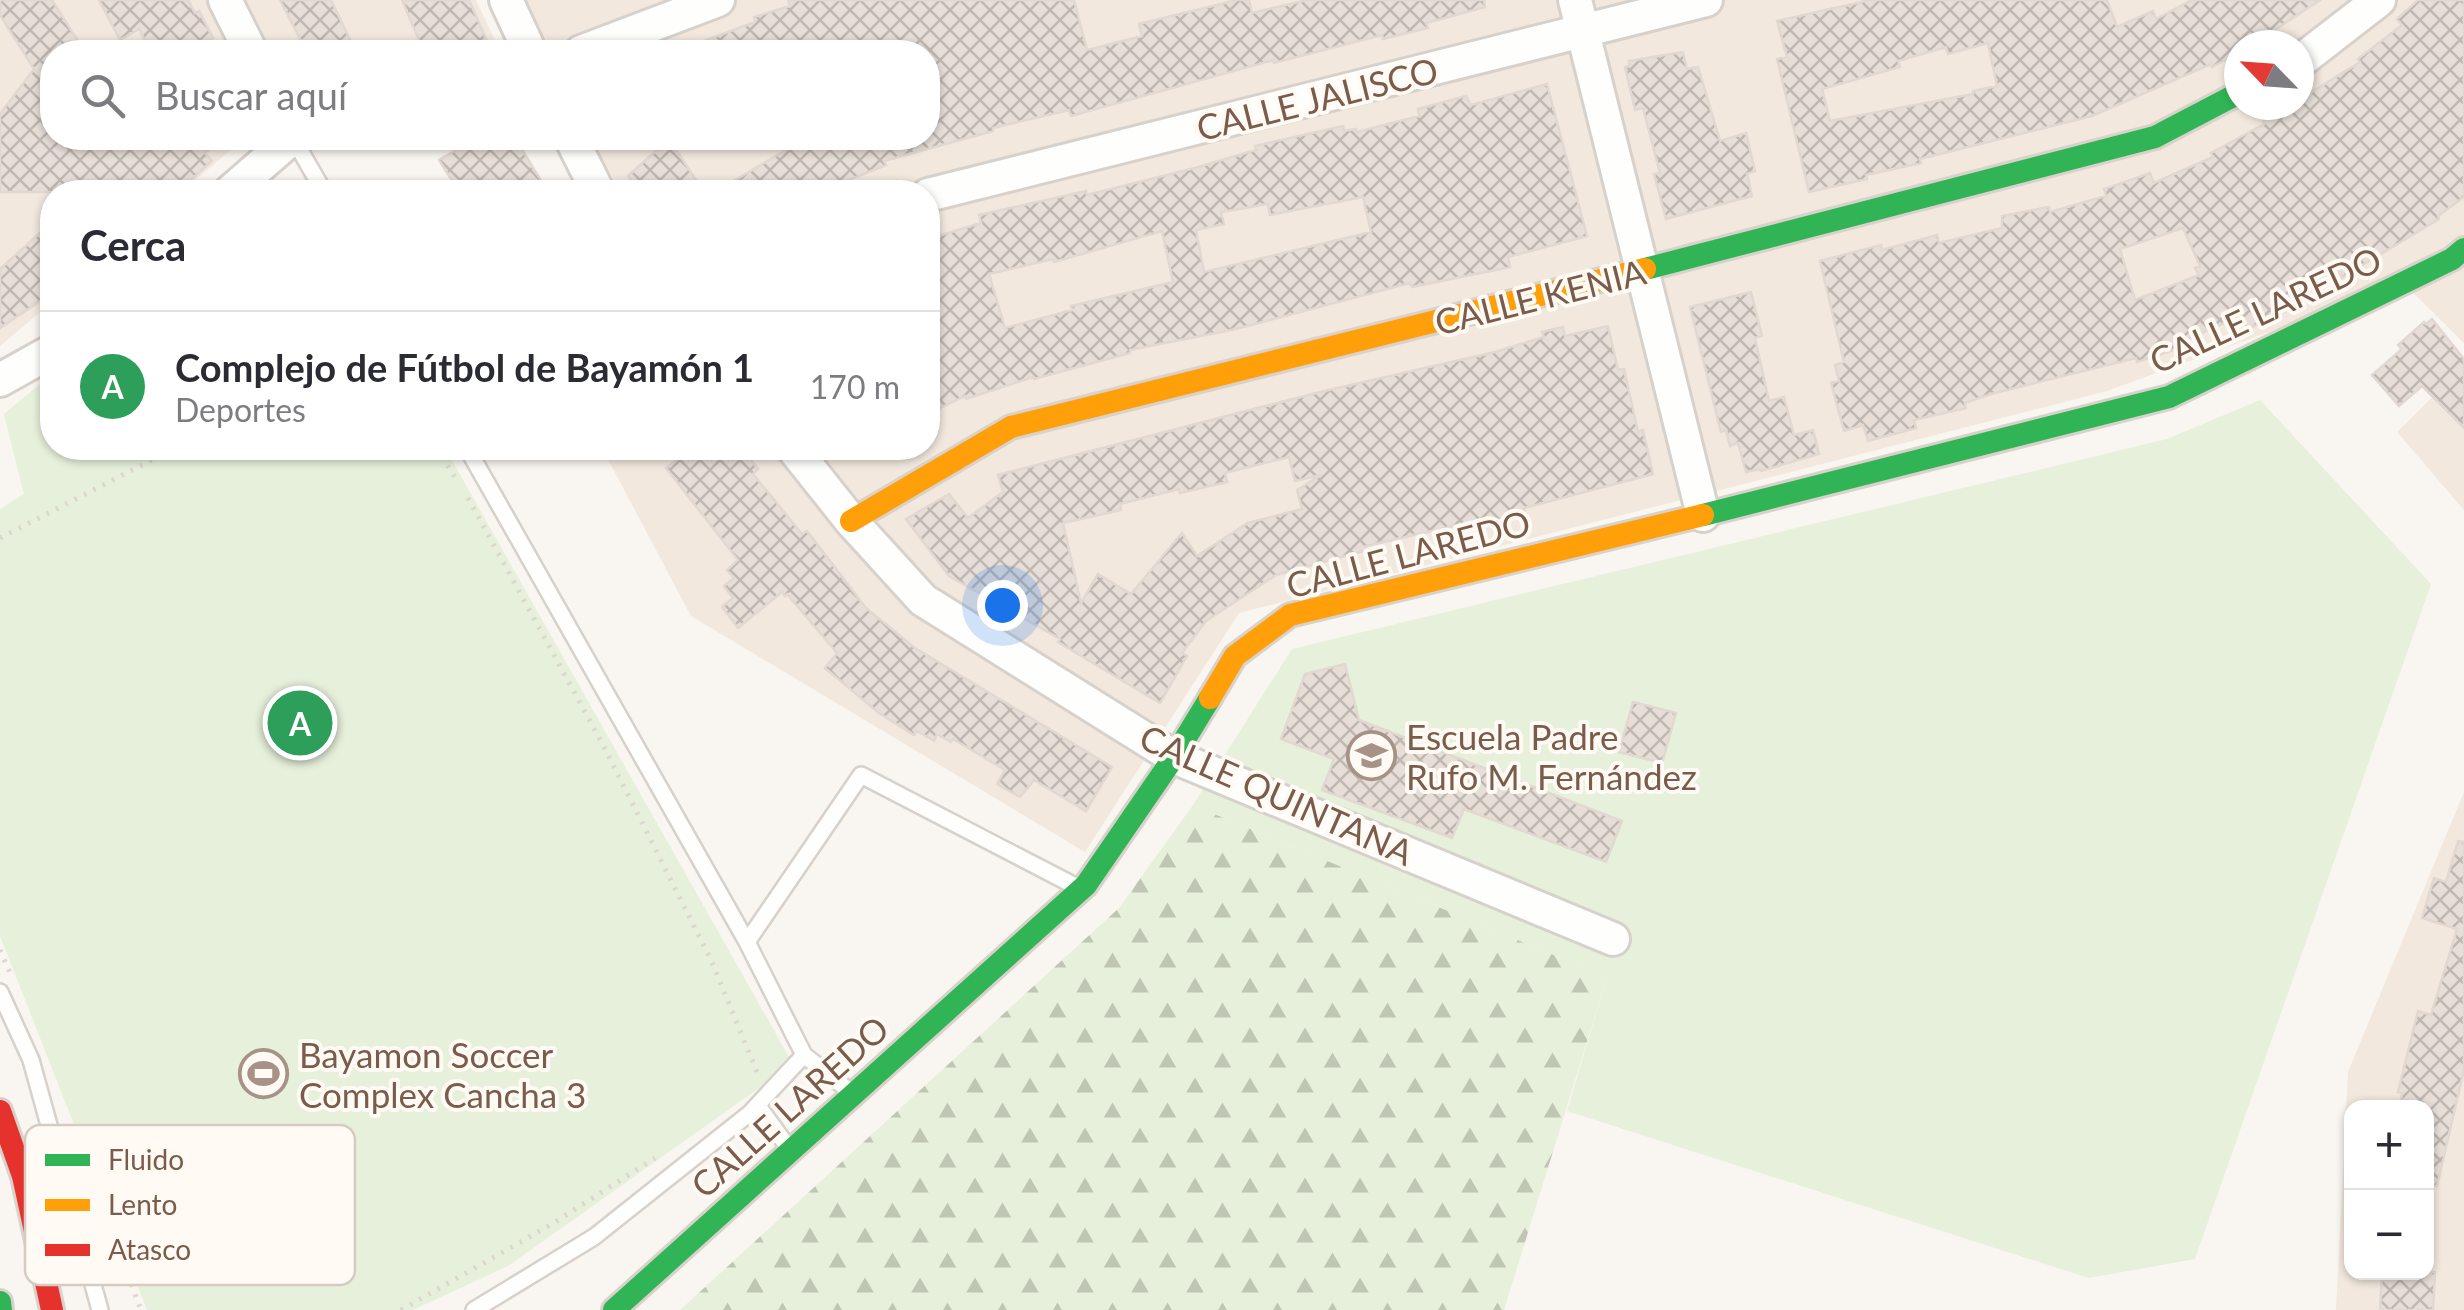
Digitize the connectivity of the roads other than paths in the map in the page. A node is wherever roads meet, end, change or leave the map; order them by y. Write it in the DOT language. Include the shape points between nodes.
graph roads {
  1 [pos="225,0"];
  2 [pos="506,0"];
  3 [pos="718,0"];
  4 [pos="1706,0"];
  5 [pos="2379,0"];
  6 [pos="1579,16"];
  7 [pos="245,40"];
  8 [pos="524,40"];
  9 [pos="613,40"];
  10 [pos="2314,50"];
  11 [pos="2224,101"];
  12 [pos="278,150"];
  13 [pos="299,150"];
  14 [pos="577,150"];
  15 [pos="244,180"];
  16 [pos="317,180"];
  17 [pos="592,180"];
  18 [pos="940,192"];
  19 [pos="2460,260"];
  20 [pos="1643,270"];
  21 [pos="40,358"];
  22 [pos="0,380"];
  23 [pos="474,460"];
  24 [pos="803,460"];
  25 [pos="1702,515"];
  26 [pos="851,521"];
  27 [pos="1174,757"];
  28 [pos="1081,890"];
  29 [pos="1613,939"];
  30 [pos="746,942"];
  31 [pos="0,992"];
  32 [pos="804,1055"];
  33 [pos="854,1095"];
  34 [pos="758,1106"];
  35 [pos="0,1111"];
  36 [pos="49,1125"];
  37 [pos="791,1151"];
  38 [pos="25,1189"];
  39 [pos="46,1285"];
  40 [pos="93,1285"];
  41 [pos="0,1302"];
  42 [pos="2,1310"];
  43 [pos="52,1310"];
  44 [pos="100,1310"];
  45 [pos="474,1310"];
  46 [pos="614,1310"];
  1 -- 7 [label="street"];
  2 -- 8 [label="street"];
  3 -- 9 [label="street"];
  4 -- 6 [label="street, CALLE JALISCO"];
  5 -- 10 [label="street"];
  6 -- 18 [label="street, CALLE JALISCO"];
  6 -- 20 [label="street"];
  11 -- 20 [label="main road, CALLE KENIA" via="2155,137"];
  12 -- 15 [label="street"];
  13 -- 16 [label="lane"];
  14 -- 17 [label="street"];
  19 -- 25 [label="main road, CALLE LAREDO" via="2169,396"];
  20 -- 25 [label="street"];
  20 -- 26 [label="main road, CALLE KENIA" via="1011,427"];
  21 -- 22 [label="street"];
  23 -- 30 [label="lane"];
  24 -- 26 [label="street, CALLE QUINTANA"];
  25 -- 27 [label="main road, CALLE LAREDO" via="1290,615 1235,656"];
  26 -- 27 [label="street, CALLE QUINTANA" via="922,600"];
  27 -- 28 [label="main road, CALLE LAREDO"];
  27 -- 29 [label="street, CALLE QUINTANA"];
  28 -- 30 [label="lane" via="861,775"];
  28 -- 33 [label="main road, CALLE LAREDO"];
  30 -- 32 [label="lane"];
  31 -- 36 [label="lane" via="31,1060"];
  32 -- 33 [label="lane"];
  32 -- 34 [label="lane"];
  33 -- 37 [label="main road, CALLE LAREDO"];
  34 -- 37 [label="lane"];
  34 -- 45 [label="lane" via="594,1237"];
  35 -- 38 [label="main road"];
  37 -- 46 [label="main road, CALLE LAREDO"];
  39 -- 43 [label="main road"];
  40 -- 44 [label="lane"];
  41 -- 42 [label="main road"];
}
